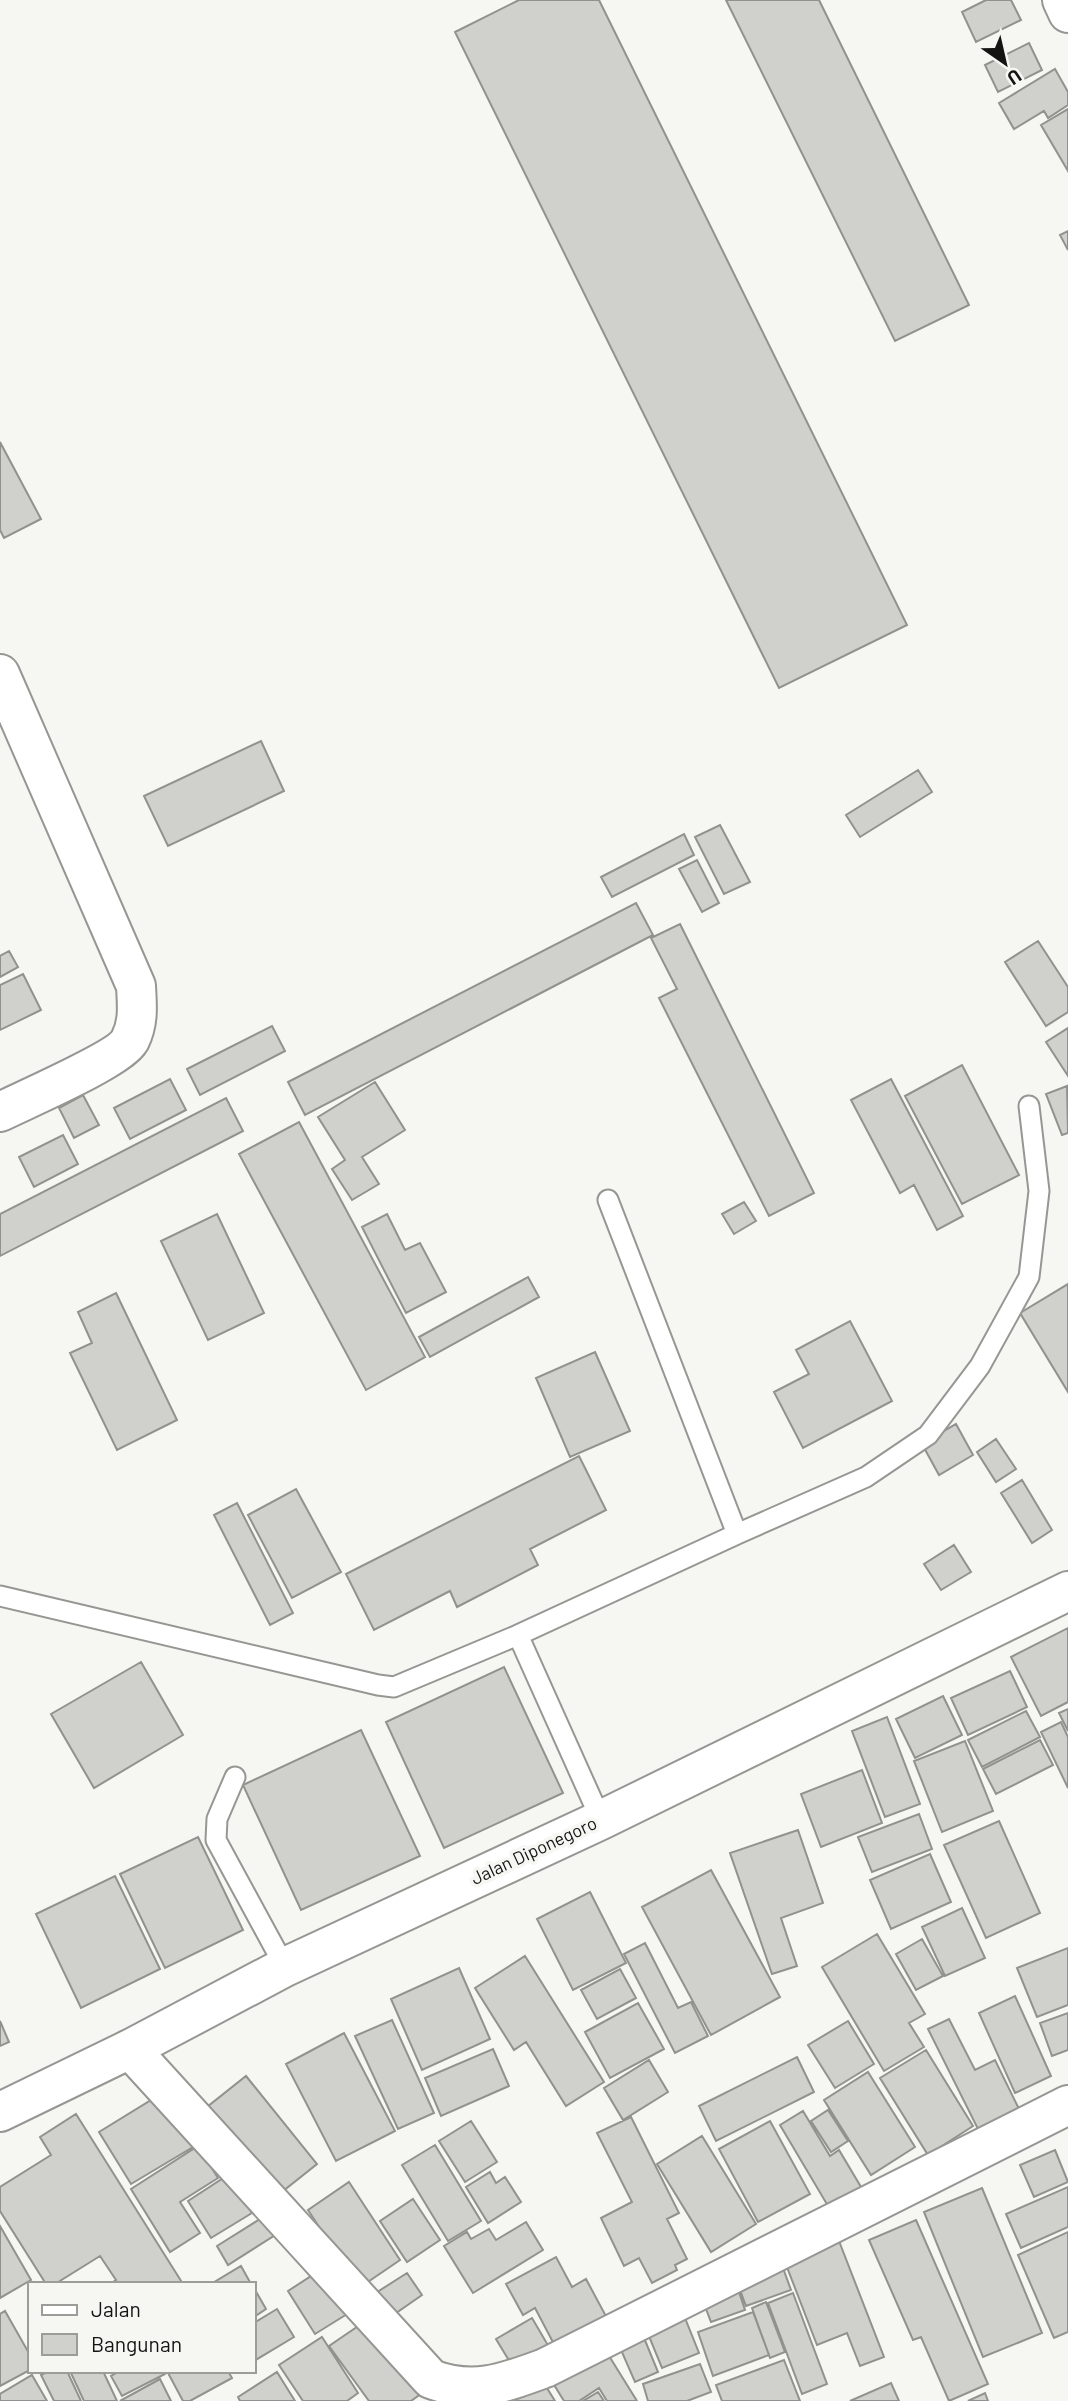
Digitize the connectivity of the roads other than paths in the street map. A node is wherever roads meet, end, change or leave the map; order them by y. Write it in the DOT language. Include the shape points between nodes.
graph roads {
  1 [pos="1062,0"];
  2 [pos="1068,13"];
  3 [pos="0,674"];
  4 [pos="1029,1106"];
  5 [pos="0,1112"];
  6 [pos="608,1200"];
  7 [pos="737,1534"];
  8 [pos="1068,1591"];
  9 [pos="0,1596"];
  10 [pos="518,1635"];
  11 [pos="235,1777"];
  12 [pos="601,1820"];
  13 [pos="285,1967"];
  14 [pos="130,2049"];
  15 [pos="1068,2105"];
  16 [pos="0,2112"];
  17 [pos="454,2393"];
  1 -- 2 [label="street"];
  3 -- 5 [label="street" via="136,986 137,1019 129,1043 92,1067"];
  4 -- 7 [label="lane" via="1038,1191 1029,1276 980,1366 928,1435 866,1477"];
  6 -- 7 [label="lane"];
  7 -- 10 [label="lane"];
  8 -- 12 [label="street, Jalan Diponegoro"];
  9 -- 10 [label="lane" via="394,1687"];
  10 -- 12 [label="lane"];
  11 -- 13 [label="lane" via="217,1819 216,1840"];
  12 -- 13 [label="street, Jalan Diponegoro"];
  13 -- 14 [label="street, Jalan Diponegoro"];
  14 -- 16 [label="street, Jalan Diponegoro"];
  14 -- 17 [label="street" via="431,2379"];
  15 -- 17 [label="street" via="545,2368 505,2383"];
}
